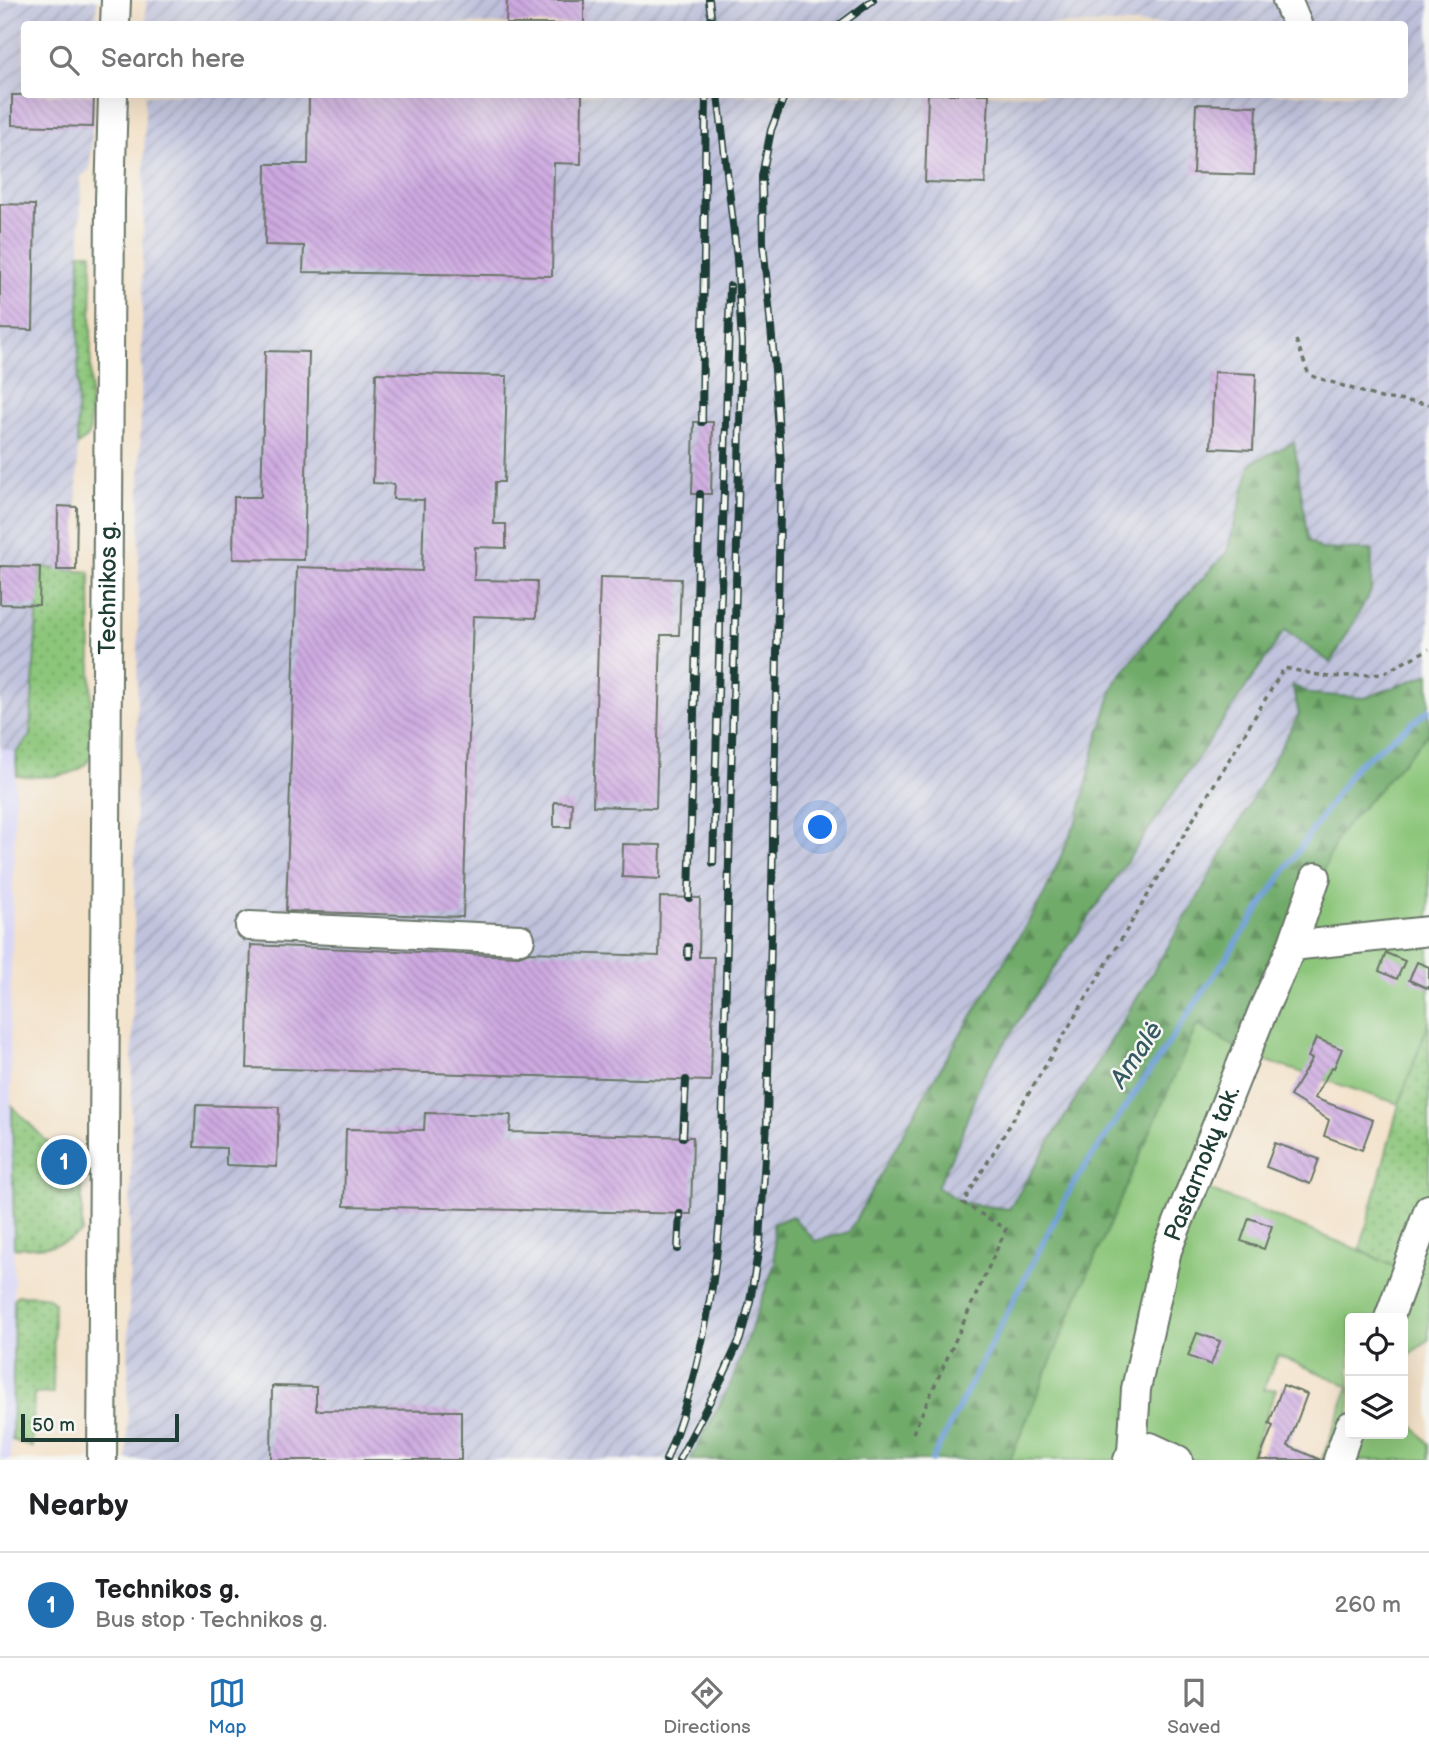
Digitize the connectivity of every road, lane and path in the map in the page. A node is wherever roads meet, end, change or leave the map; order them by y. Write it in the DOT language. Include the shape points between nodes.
graph roads {
  1 [pos="116,0"];
  2 [pos="1287,0"];
  3 [pos="115,21"];
  4 [pos="1296,21"];
  5 [pos="113,98"];
  6 [pos="1296,340"];
  7 [pos="1429,404"];
  8 [pos="1429,649"];
  9 [pos="1316,877"];
  10 [pos="250,926"];
  11 [pos="1429,931"];
  12 [pos="520,939"];
  13 [pos="1292,946"];
  14 [pos="1429,1209"];
  15 [pos="1391,1313"];
  16 [pos="913,1433"];
  17 [pos="1345,1439"];
  18 [pos="1130,1456"];
  19 [pos="102,1460"];
  20 [pos="1178,1460"];
  21 [pos="1338,1460"];
  1 -- 3 [label="street"];
  2 -- 4 [label="street"];
  5 -- 19 [label="street, Technikos g."];
  6 -- 7 [label="path" via="1308,375 1381,398"];
  8 -- 16 [label="path" via="1382,674 1329,677 1284,668 963,1203 1006,1229"];
  9 -- 13 [label="street, Pastarnokų tak."];
  10 -- 12 [label="street"];
  11 -- 13 [label="street"];
  13 -- 18 [label="street, Pastarnokų tak." via="1167,1250 1136,1389"];
  14 -- 15 [label="street"];
  17 -- 21 [label="street"];
  18 -- 20 [label="street" via="1150,1447"];
}
